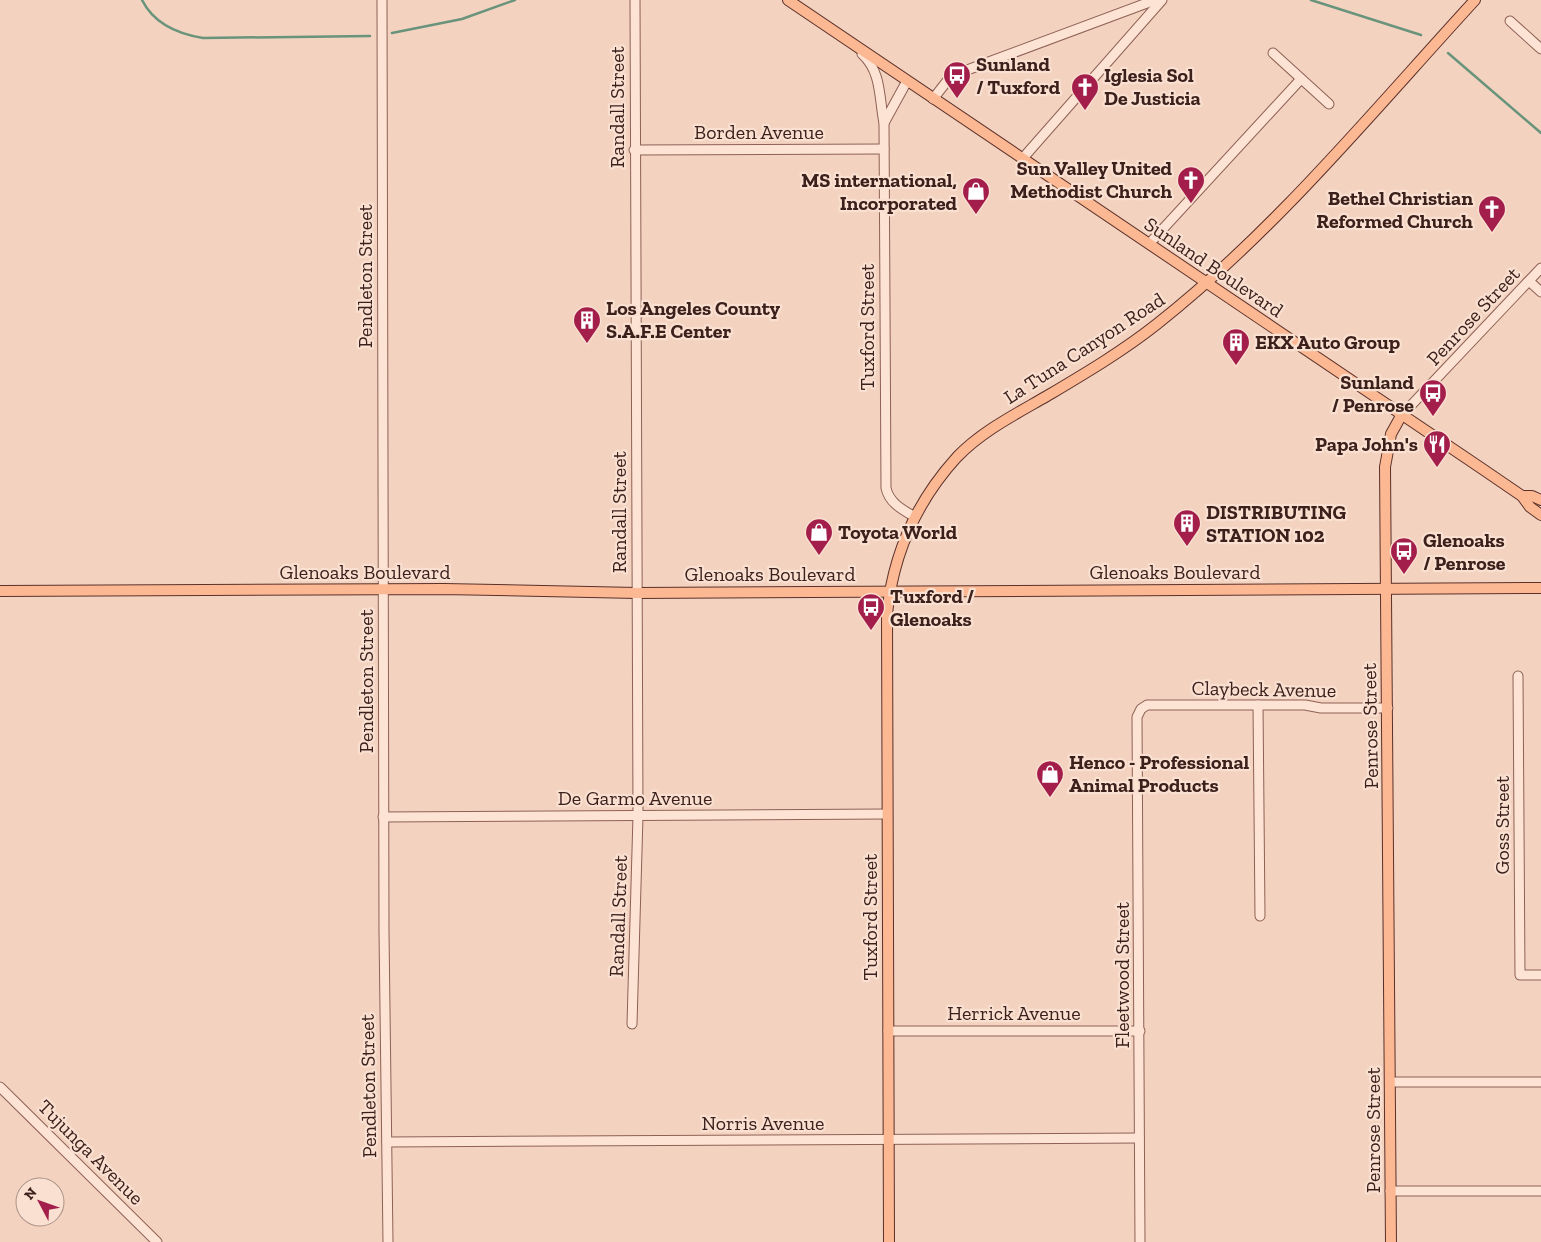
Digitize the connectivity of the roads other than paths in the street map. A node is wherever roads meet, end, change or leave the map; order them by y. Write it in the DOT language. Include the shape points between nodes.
graph roads {
  1 [pos="382,0"];
  2 [pos="635,0"];
  3 [pos="788,0"];
  4 [pos="1155,0"];
  5 [pos="1162,0"];
  6 [pos="1474,0"];
  7 [pos="1510,21"];
  8 [pos="848,40"];
  9 [pos="1541,49"];
  10 [pos="1273,53"];
  11 [pos="1301,79"];
  12 [pos="907,81"];
  13 [pos="933,99"];
  14 [pos="1329,104"];
  15 [pos="884,123"];
  16 [pos="884,149"];
  17 [pos="634,150"];
  18 [pos="1023,158"];
  19 [pos="1149,244"];
  20 [pos="1541,268"];
  21 [pos="1529,281"];
  22 [pos="1206,283"];
  23 [pos="1541,292"];
  24 [pos="1402,416"];
  25 [pos="1522,496"];
  26 [pos="1541,500"];
  27 [pos="1541,515"];
  28 [pos="915,517"];
  29 [pos="1541,588"];
  30 [pos="1385,589"];
  31 [pos="385,590"];
  32 [pos="0,591"];
  33 [pos="890,591"];
  34 [pos="637,593"];
  35 [pos="1518,676"];
  36 [pos="1258,705"];
  37 [pos="1388,708"];
  38 [pos="1141,709"];
  39 [pos="887,814"];
  40 [pos="638,816"];
  41 [pos="384,817"];
  42 [pos="1260,916"];
  43 [pos="1541,975"];
  44 [pos="632,1024"];
  45 [pos="1140,1030"];
  46 [pos="888,1031"];
  47 [pos="1391,1082"];
  48 [pos="1541,1082"];
  49 [pos="0,1086"];
  50 [pos="1139,1138"];
  51 [pos="888,1140"];
  52 [pos="387,1142"];
  53 [pos="1390,1191"];
  54 [pos="1541,1191"];
  55 [pos="157,1242"];
  56 [pos="388,1242"];
  57 [pos="889,1242"];
  58 [pos="1140,1242"];
  59 [pos="1391,1242"];
  1 -- 31 [label="street, Pendleton Street"];
  2 -- 17 [label="street, Randall Street"];
  3 -- 8 [label="main road, Sunland Boulevard"];
  4 -- 13 [label="street" via="951,76"];
  5 -- 18 [label="street"];
  6 -- 22 [label="main road, La Tuna Canyon Road" via="1265,229"];
  7 -- 9 [label="street"];
  8 -- 12 [label="main road, Sunland Boulevard"];
  8 -- 15 [label="street, Tuxford Street" via="870,61 877,74"];
  10 -- 11 [label="street"];
  11 -- 14 [label="street"];
  11 -- 19 [label="street"];
  12 -- 13 [label="main road, Sunland Boulevard"];
  12 -- 15 [label="street, Tuxford Street"];
  13 -- 18 [label="main road, Sunland Boulevard"];
  15 -- 16 [label="street, Tuxford Street"];
  16 -- 17 [label="street, Borden Avenue"];
  16 -- 28 [label="street, Tuxford Street" via="886,488 895,505"];
  17 -- 34 [label="street, Randall Street"];
  18 -- 19 [label="main road, Sunland Boulevard"];
  19 -- 22 [label="main road, Sunland Boulevard"];
  20 -- 21 [label="street, Penrose Street"];
  21 -- 23 [label="street"];
  21 -- 24 [label="street, Penrose Street"];
  22 -- 24 [label="main road, Sunland Boulevard"];
  22 -- 28 [label="main road, La Tuna Canyon Road" via="1136,339 979,438 958,456"];
  24 -- 25 [label="main road, Sunland Boulevard"];
  24 -- 30 [label="main road, Penrose Street" via="1391,434 1385,467"];
  25 -- 26 [label="main road, Sunland Boulevard"];
  25 -- 27 [label="main road, Sunland Boulevard"];
  28 -- 33 [label="main road, La Tuna Canyon Road" via="902,546"];
  29 -- 30 [label="main road, Glenoaks Boulevard"];
  30 -- 33 [label="main road, Glenoaks Boulevard"];
  30 -- 37 [label="main road, Penrose Street"];
  31 -- 32 [label="main road, Glenoaks Boulevard"];
  31 -- 34 [label="main road, Glenoaks Boulevard"];
  31 -- 41 [label="street, Pendleton Street"];
  33 -- 34 [label="main road, Glenoaks Boulevard"];
  33 -- 39 [label="main road, Tuxford Street" via="887,614"];
  34 -- 40 [label="street, Randall Street"];
  35 -- 43 [label="street, Goss Street" via="1520,975"];
  36 -- 37 [label="street, Claybeck Avenue"];
  36 -- 38 [label="street, Claybeck Avenue" via="1147,705"];
  36 -- 42 [label="street"];
  37 -- 47 [label="main road, Penrose Street"];
  38 -- 45 [label="street, Fleetwood Street" via="1137,716"];
  39 -- 40 [label="street, De Garmo Avenue"];
  39 -- 46 [label="main road, Tuxford Street"];
  40 -- 41 [label="street, De Garmo Avenue"];
  40 -- 44 [label="street, Randall Street"];
  41 -- 52 [label="street, Pendleton Street"];
  45 -- 46 [label="street, Herrick Avenue"];
  45 -- 50 [label="street, Fleetwood Street"];
  46 -- 51 [label="main road, Tuxford Street"];
  47 -- 48 [label="street"];
  47 -- 53 [label="main road, Penrose Street"];
  49 -- 55 [label="street, Tujunga Avenue"];
  50 -- 51 [label="street, Norris Avenue"];
  50 -- 58 [label="street, Fleetwood Street"];
  51 -- 52 [label="street, Norris Avenue"];
  51 -- 57 [label="main road, Tuxford Street"];
  52 -- 56 [label="street, Pendleton Street"];
  53 -- 54 [label="street"];
  53 -- 59 [label="main road, Penrose Street"];
}
